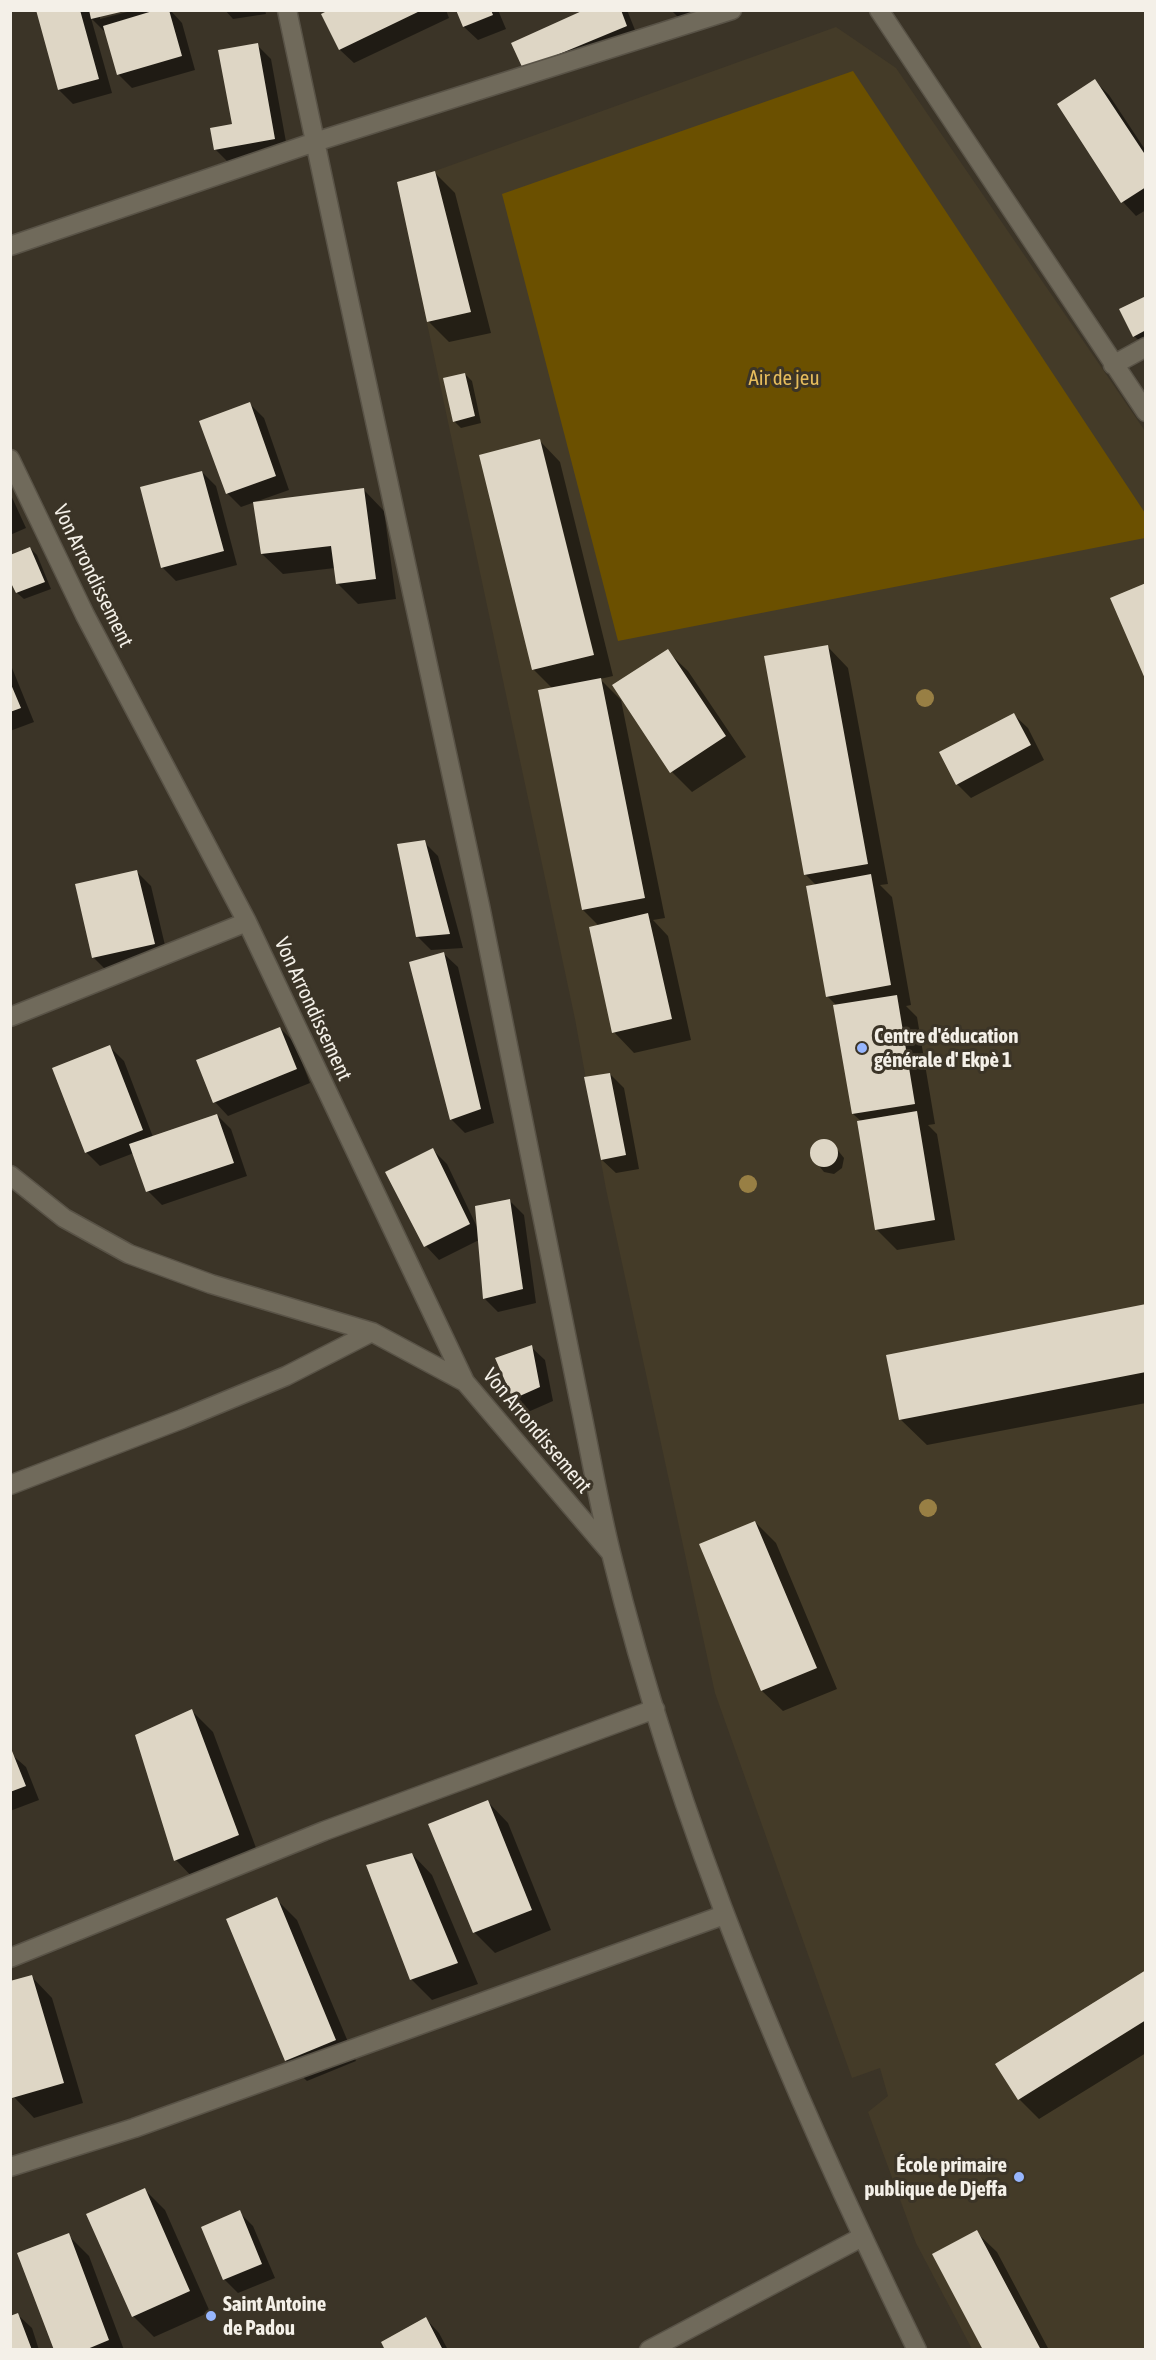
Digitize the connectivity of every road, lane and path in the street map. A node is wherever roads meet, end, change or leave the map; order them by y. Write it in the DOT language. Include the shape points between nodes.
graph roads {
  1 [pos="287,10"];
  2 [pos="732,10"];
  3 [pos="879,10"];
  4 [pos="315,142"];
  5 [pos="10,246"];
  6 [pos="1146,347"];
  7 [pos="1113,365"];
  8 [pos="1146,412"];
  9 [pos="10,459"];
  10 [pos="247,922"];
  11 [pos="10,1017"];
  12 [pos="10,1175"];
  13 [pos="372,1332"];
  14 [pos="465,1382"];
  15 [pos="10,1485"];
  16 [pos="611,1553"];
  17 [pos="655,1709"];
  18 [pos="724,1915"];
  19 [pos="10,1958"];
  20 [pos="10,2167"];
  21 [pos="862,2237"];
  22 [pos="649,2349"];
  23 [pos="917,2349"];
  1 -- 4 [label="street"];
  2 -- 4 [label="street"];
  3 -- 7 [label="street"];
  4 -- 5 [label="street"];
  4 -- 16 [label="street" via="481,913"];
  6 -- 7 [label="street"];
  7 -- 8 [label="street"];
  9 -- 10 [label="street, Von Arrondissement" via="85,615"];
  10 -- 11 [label="street"];
  10 -- 14 [label="street, Von Arrondissement"];
  12 -- 13 [label="street" via="64,1218 129,1254 211,1284"];
  13 -- 14 [label="street"];
  13 -- 15 [label="street" via="286,1376"];
  14 -- 16 [label="street, Von Arrondissement"];
  16 -- 17 [label="street"];
  17 -- 18 [label="street"];
  17 -- 19 [label="street" via="324,1831"];
  18 -- 20 [label="street" via="134,2128"];
  18 -- 21 [label="street" via="771,2033"];
  21 -- 22 [label="street"];
  21 -- 23 [label="street"];
}
